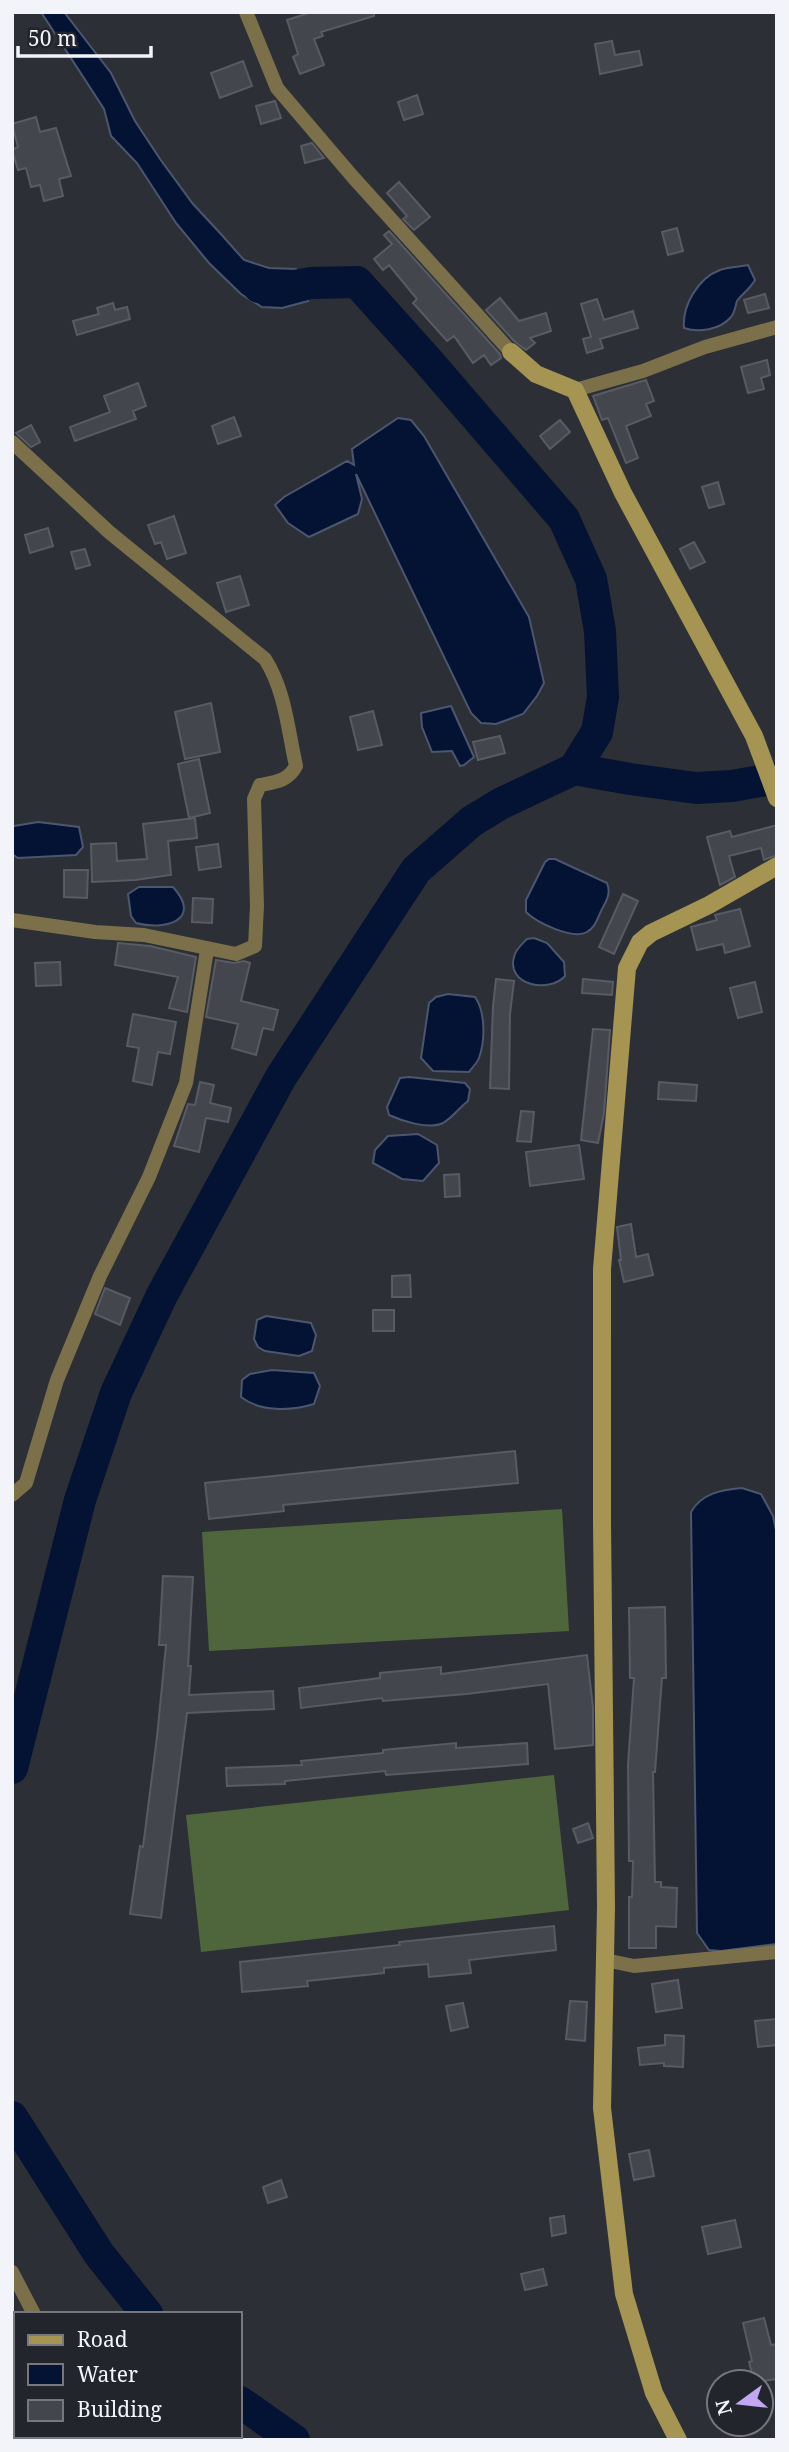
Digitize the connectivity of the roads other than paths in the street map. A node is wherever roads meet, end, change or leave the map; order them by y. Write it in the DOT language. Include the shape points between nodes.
graph roads {
  1 [pos="246,12"];
  2 [pos="777,327"];
  3 [pos="511,352"];
  4 [pos="575,390"];
  5 [pos="12,442"];
  6 [pos="777,798"];
  7 [pos="777,866"];
  8 [pos="12,920"];
  9 [pos="207,950"];
  10 [pos="12,1495"];
  11 [pos="777,1952"];
  12 [pos="605,1960"];
  13 [pos="12,2272"];
  14 [pos="33,2312"];
  15 [pos="678,2440"];
  1 -- 3 [label="street" via="277,88"];
  2 -- 4 [label="street"];
  3 -- 4 [label="street" via="536,374"];
  4 -- 6 [label="street" via="623,493 754,736"];
  5 -- 9 [label="street" via="101,525 265,659 272,670 296,766 283,780 260,785 254,799 255,946 236,954"];
  7 -- 12 [label="street" via="651,933 639,942 627,968 602,1269"];
  8 -- 9 [label="street" via="144,935"];
  9 -- 10 [label="street" via="186,1083 149,1177 100,1276 57,1380 26,1483"];
  11 -- 12 [label="street" via="634,1966"];
  12 -- 15 [label="street" via="602,2109 618,2261 654,2393"];
  13 -- 14 [label="street"];
}
